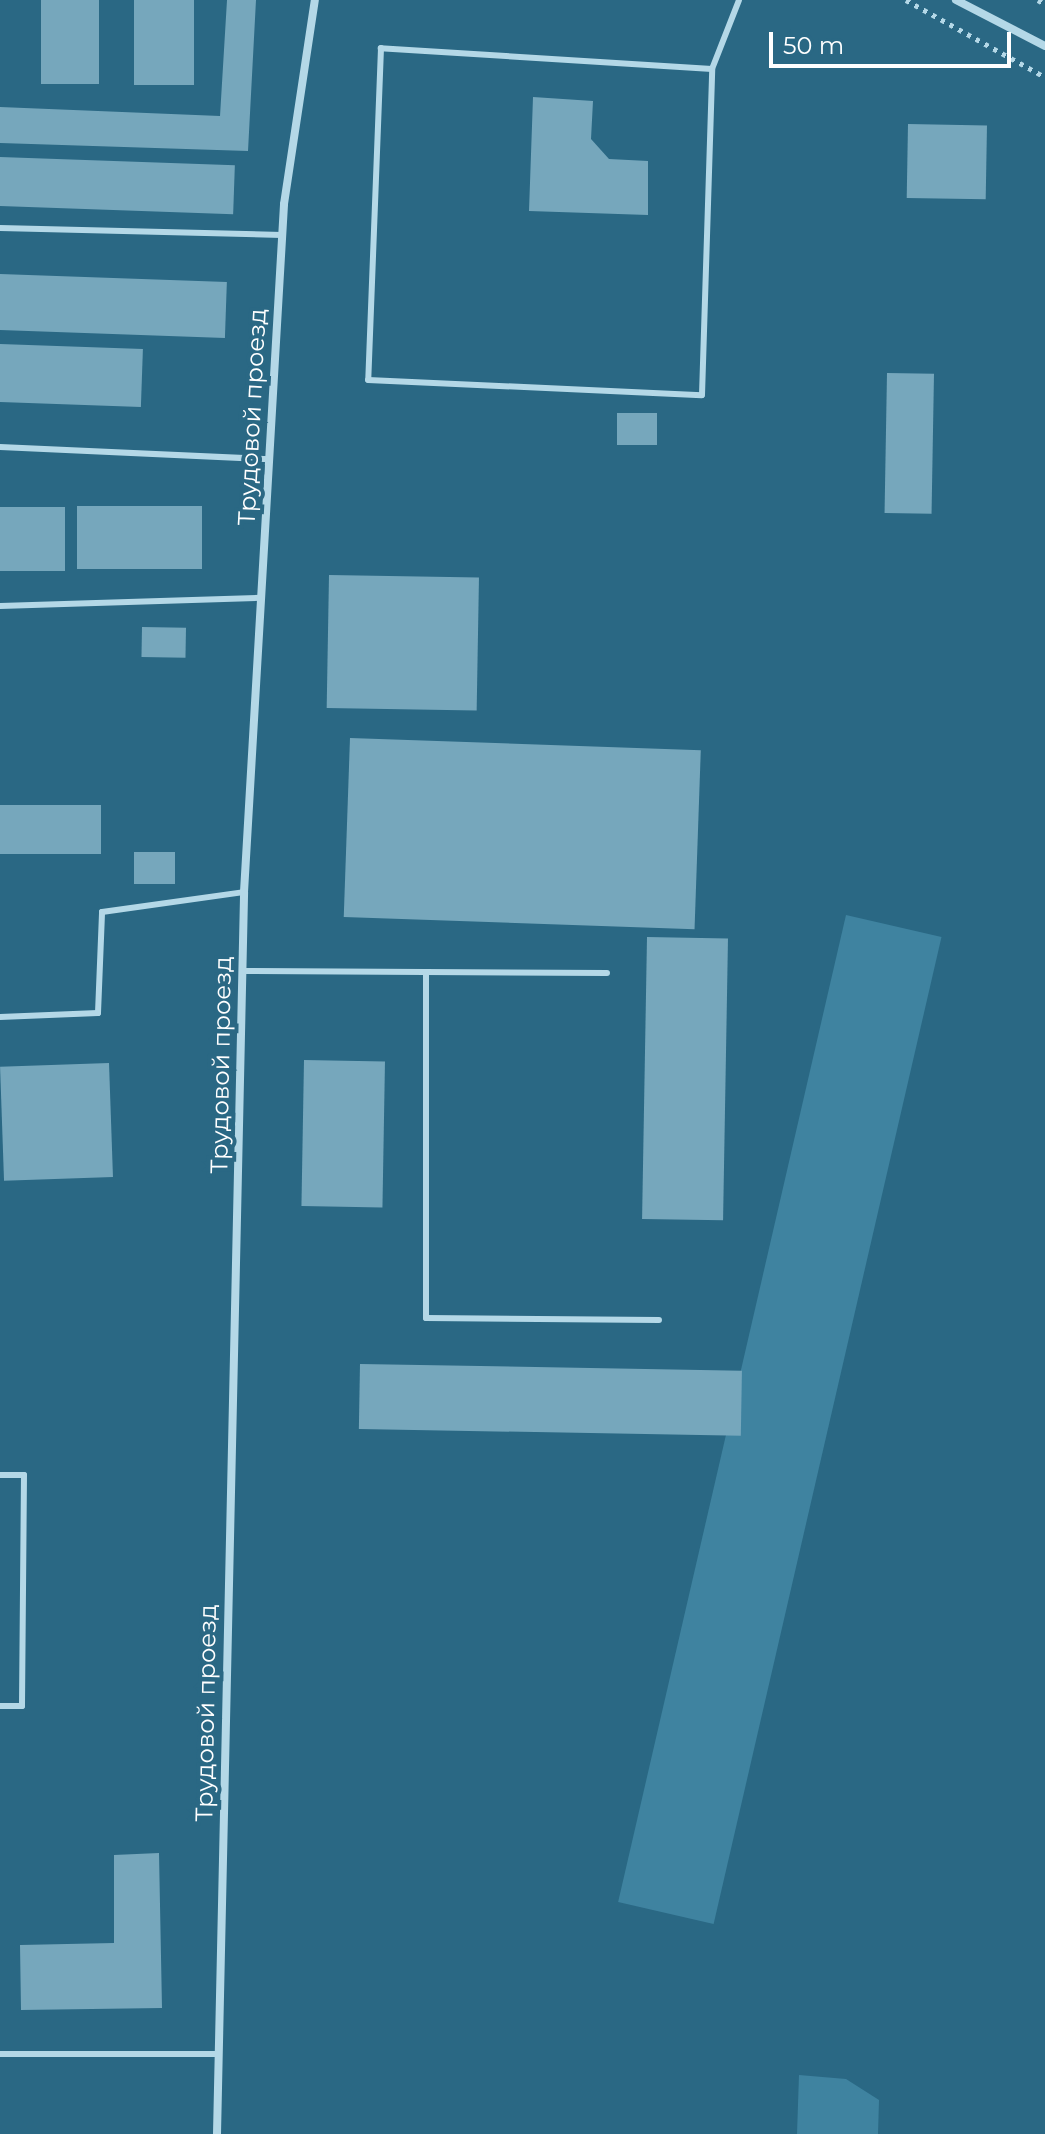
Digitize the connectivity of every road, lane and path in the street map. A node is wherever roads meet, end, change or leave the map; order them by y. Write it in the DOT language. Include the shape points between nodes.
graph roads {
  1 [pos="315,0"];
  2 [pos="739,0"];
  3 [pos="906,0"];
  4 [pos="956,0"];
  5 [pos="1038,0"];
  6 [pos="1045,4"];
  7 [pos="1045,46"];
  8 [pos="712,69"];
  9 [pos="1045,77"];
  10 [pos="0,228"];
  11 [pos="282,235"];
  12 [pos="0,447"];
  13 [pos="269,459"];
  14 [pos="261,598"];
  15 [pos="0,606"];
  16 [pos="244,892"];
  17 [pos="243,971"];
  18 [pos="607,973"];
  19 [pos="426,975"];
  20 [pos="0,1017"];
  21 [pos="659,1320"];
  22 [pos="0,1475"];
  23 [pos="0,1706"];
  24 [pos="0,2054"];
  25 [pos="219,2054"];
  26 [pos="217,2134"];
  1 -- 11 [label="street, Трудовой проезд"];
  2 -- 8 [label="lane"];
  3 -- 9 [label="path"];
  4 -- 7 [label="street"];
  5 -- 6 [label="path"];
  8 -- 8 [label="lane" via="702,395 368,380 381,48"];
  10 -- 11 [label="lane"];
  11 -- 13 [label="street, Трудовой проезд"];
  12 -- 13 [label="lane"];
  13 -- 14 [label="street, Трудовой проезд"];
  14 -- 15 [label="lane"];
  14 -- 16 [label="street, Трудовой проезд"];
  16 -- 17 [label="street, Трудовой проезд"];
  16 -- 20 [label="lane" via="102,912 98,1013"];
  17 -- 19 [label="lane"];
  17 -- 25 [label="street, Трудовой проезд"];
  18 -- 19 [label="lane"];
  19 -- 21 [label="lane" via="426,1318"];
  22 -- 23 [label="lane" via="24,1475 24,1491 22,1706"];
  24 -- 25 [label="lane"];
  25 -- 26 [label="street, Трудовой проезд"];
}
